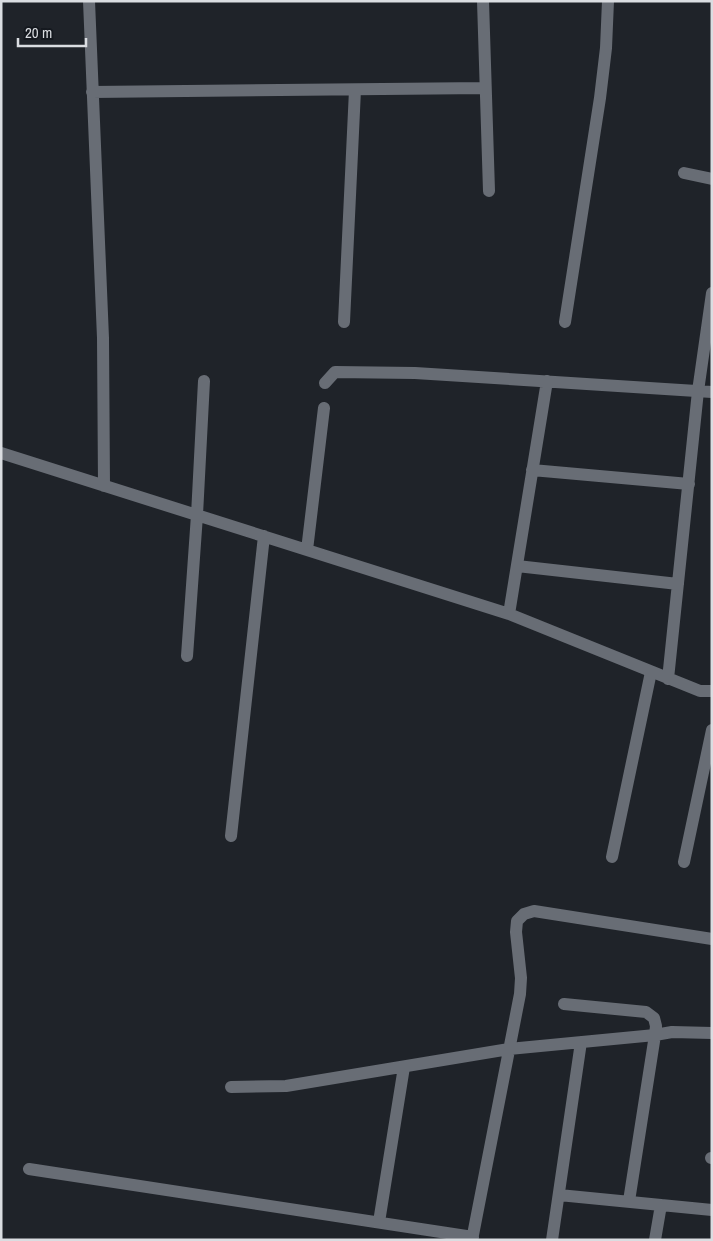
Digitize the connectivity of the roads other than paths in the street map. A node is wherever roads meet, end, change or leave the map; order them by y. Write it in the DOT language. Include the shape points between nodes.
graph roads {
  1 [pos="89,1"];
  2 [pos="483,1"];
  3 [pos="608,1"];
  4 [pos="485,88"];
  5 [pos="355,90"];
  6 [pos="92,92"];
  7 [pos="684,173"];
  8 [pos="712,179"];
  9 [pos="489,191"];
  10 [pos="712,293"];
  11 [pos="344,322"];
  12 [pos="565,322"];
  13 [pos="204,381"];
  14 [pos="546,381"];
  15 [pos="325,383"];
  16 [pos="698,391"];
  17 [pos="712,392"];
  18 [pos="324,408"];
  19 [pos="1,453"];
  20 [pos="532,470"];
  21 [pos="688,484"];
  22 [pos="104,486"];
  23 [pos="197,515"];
  24 [pos="264,536"];
  25 [pos="307,550"];
  26 [pos="517,566"];
  27 [pos="678,584"];
  28 [pos="510,614"];
  29 [pos="187,656"];
  30 [pos="651,672"];
  31 [pos="668,679"];
  32 [pos="706,691"];
  33 [pos="712,701"];
  34 [pos="712,730"];
  35 [pos="231,836"];
  36 [pos="612,857"];
  37 [pos="684,862"];
  38 [pos="712,939"];
  39 [pos="564,1004"];
  40 [pos="712,1033"];
  41 [pos="655,1035"];
  42 [pos="581,1042"];
  43 [pos="509,1049"];
  44 [pos="404,1067"];
  45 [pos="231,1087"];
  46 [pos="29,1169"];
  47 [pos="559,1195"];
  48 [pos="629,1201"];
  49 [pos="661,1205"];
  50 [pos="712,1210"];
  51 [pos="379,1222"];
  52 [pos="472,1238"];
  53 [pos="552,1240"];
  54 [pos="655,1240"];
  1 -- 6 [label="street"];
  2 -- 4 [label="street"];
  3 -- 12 [label="street" via="600,98"];
  4 -- 5 [label="street"];
  4 -- 9 [label="street"];
  5 -- 6 [label="street"];
  5 -- 11 [label="street"];
  6 -- 22 [label="street" via="103,338"];
  7 -- 8 [label="street"];
  10 -- 16 [label="street"];
  13 -- 23 [label="street"];
  14 -- 15 [label="street" via="335,372"];
  14 -- 16 [label="street"];
  14 -- 20 [label="street"];
  16 -- 17 [label="street"];
  16 -- 21 [label="street"];
  18 -- 25 [label="street"];
  19 -- 22 [label="street"];
  20 -- 21 [label="street"];
  20 -- 26 [label="street"];
  21 -- 27 [label="street"];
  22 -- 23 [label="street"];
  23 -- 24 [label="street"];
  23 -- 29 [label="street"];
  24 -- 25 [label="street"];
  24 -- 35 [label="street"];
  25 -- 28 [label="street"];
  26 -- 27 [label="street"];
  26 -- 28 [label="street"];
  27 -- 31 [label="street"];
  28 -- 30 [label="street"];
  30 -- 31 [label="street"];
  30 -- 36 [label="street"];
  31 -- 32 [label="street"];
  32 -- 33 [label="street"];
  34 -- 37 [label="street"];
  38 -- 43 [label="street" via="534,911 524,914 517,921 521,978"];
  39 -- 41 [label="street" via="646,1012 654,1018"];
  40 -- 41 [label="street"];
  41 -- 42 [label="street"];
  41 -- 48 [label="street"];
  42 -- 43 [label="street"];
  42 -- 47 [label="street"];
  43 -- 44 [label="street"];
  43 -- 52 [label="street"];
  44 -- 45 [label="street" via="286,1086"];
  44 -- 51 [label="street"];
  46 -- 51 [label="street"];
  47 -- 48 [label="street"];
  47 -- 53 [label="street"];
  48 -- 49 [label="street"];
  49 -- 50 [label="street"];
  49 -- 54 [label="street"];
  51 -- 52 [label="street"];
}
